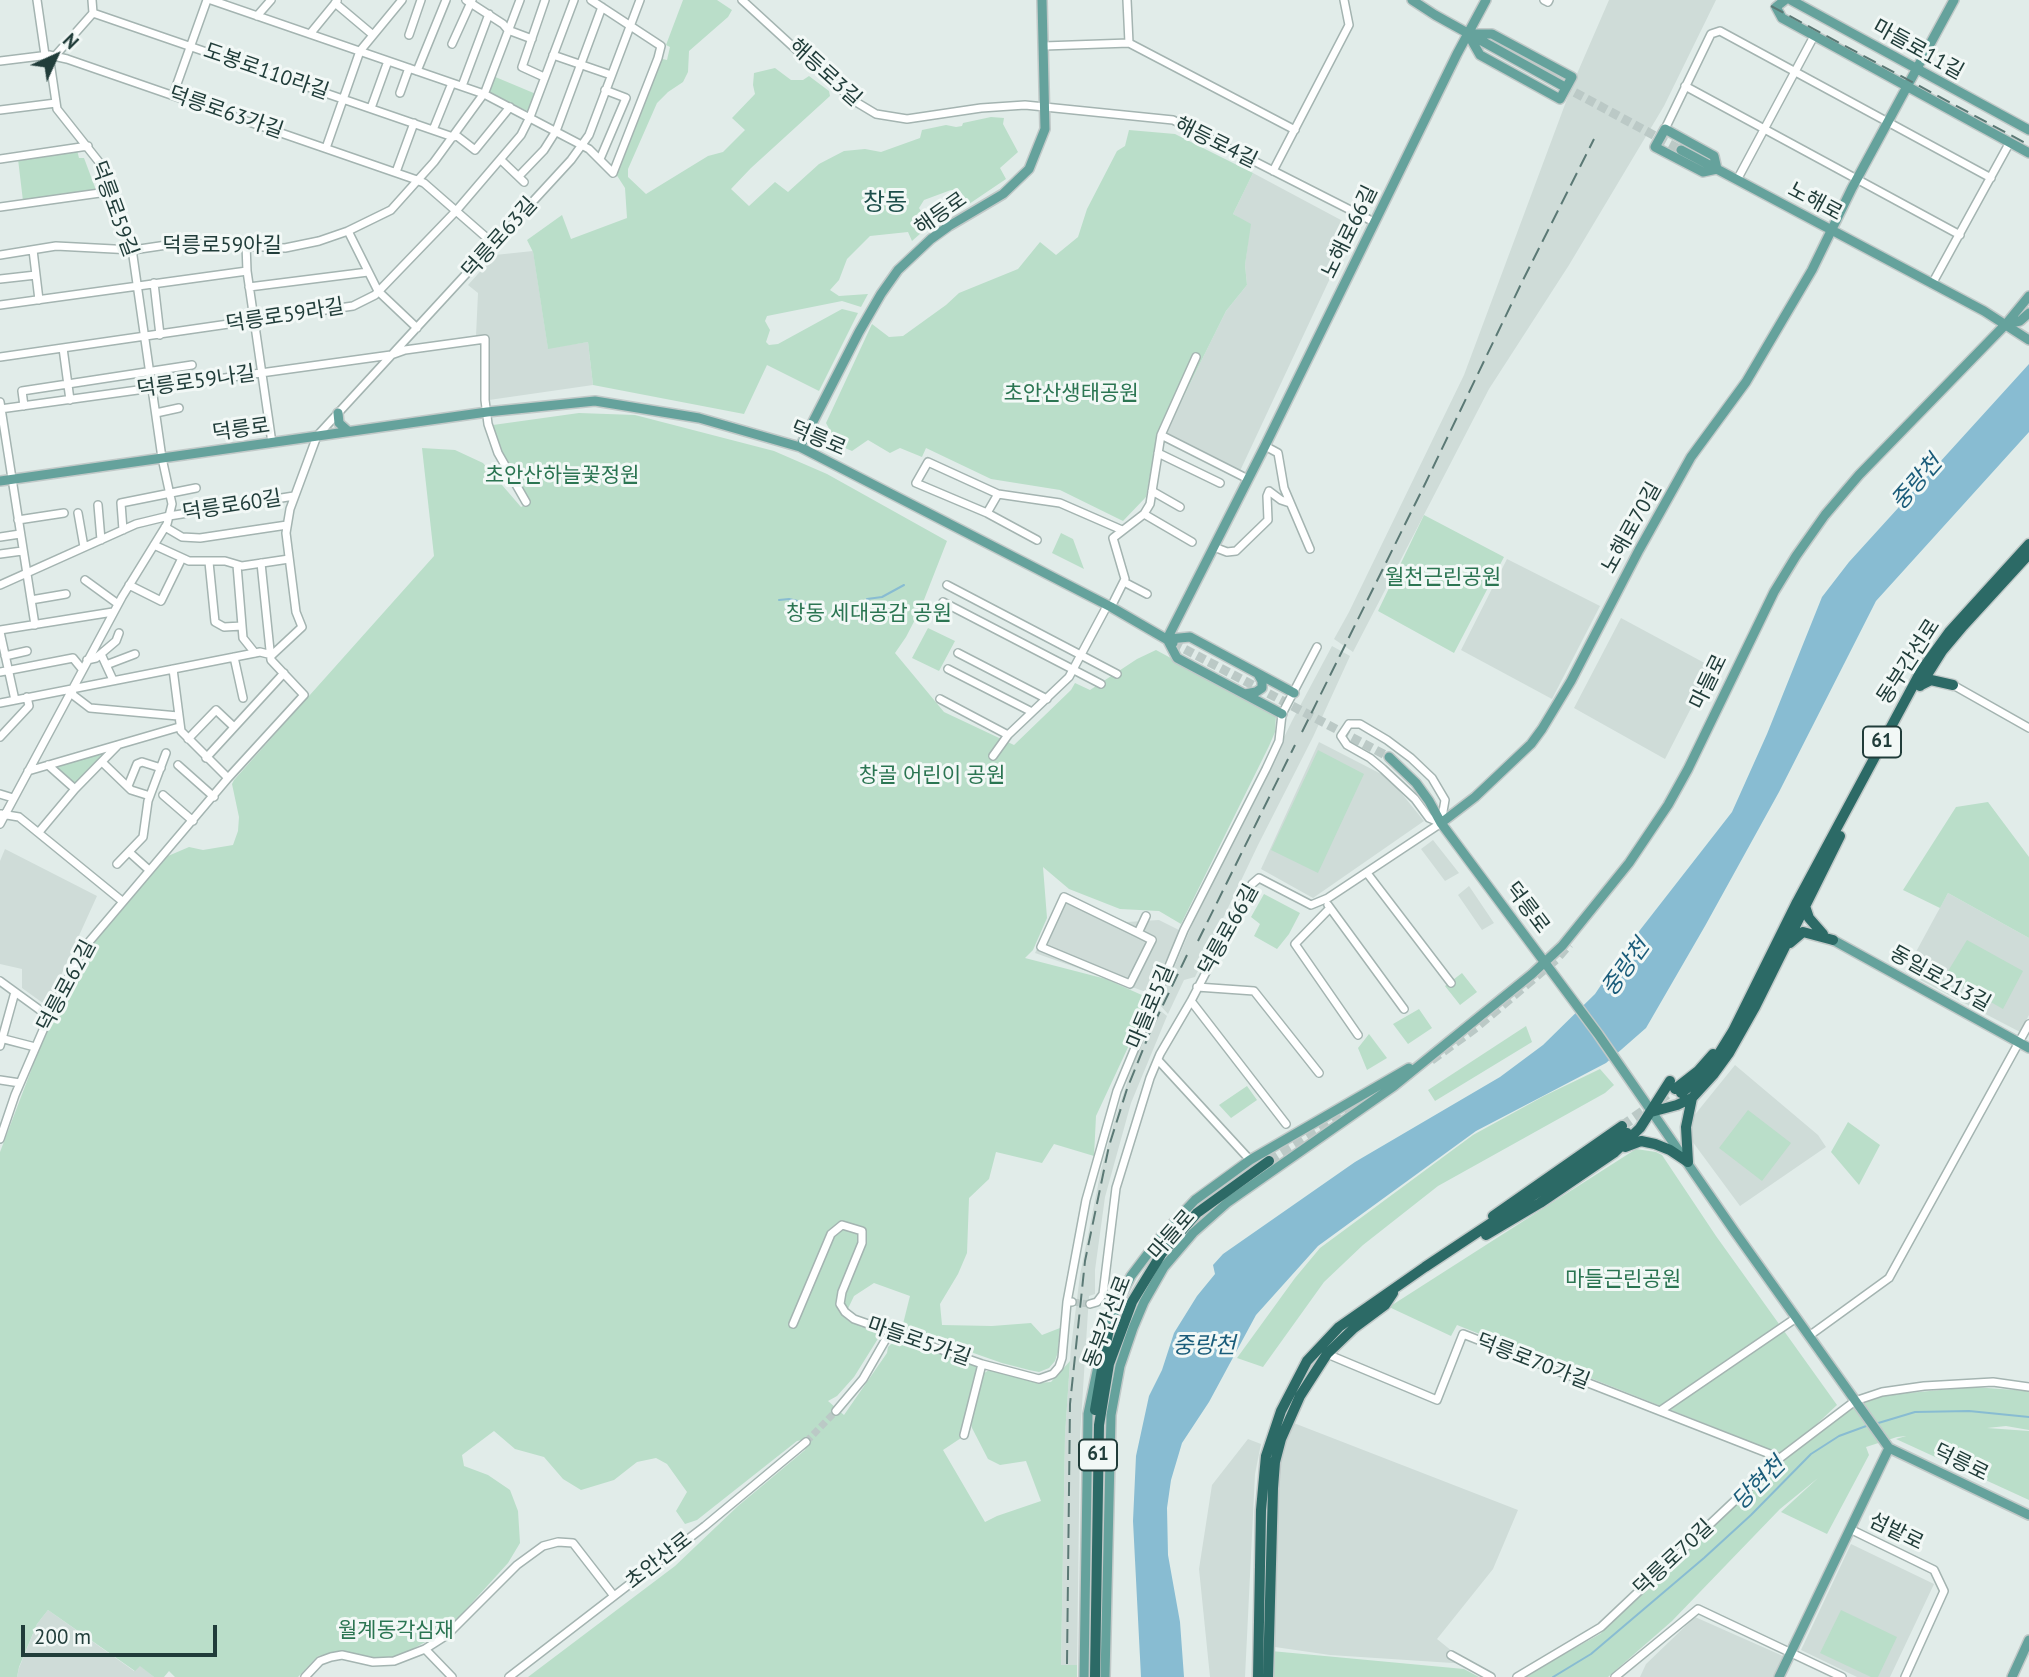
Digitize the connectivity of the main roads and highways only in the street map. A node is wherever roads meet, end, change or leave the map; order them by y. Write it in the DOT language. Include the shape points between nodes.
graph roads {
  1 [pos="1042,0"];
  2 [pos="1412,0"];
  3 [pos="1486,0"];
  4 [pos="1785,0"];
  5 [pos="1791,0"];
  6 [pos="1954,0"];
  7 [pos="1468,34"];
  8 [pos="1917,70"];
  9 [pos="1563,86"];
  10 [pos="1907,87"];
  11 [pos="2029,131"];
  12 [pos="1681,150"];
  13 [pos="2029,153"];
  14 [pos="1717,169"];
  15 [pos="1831,230"];
  16 [pos="2029,296"];
  17 [pos="2029,313"];
  18 [pos="2006,324"];
  19 [pos="2025,337"];
  20 [pos="338,413"];
  21 [pos="348,431"];
  22 [pos="800,447"];
  23 [pos="0,481"];
  24 [pos="2029,544"];
  25 [pos="2029,554"];
  26 [pos="1170,641"];
  27 [pos="1942,651"];
  28 [pos="1256,672"];
  29 [pos="1920,686"];
  30 [pos="1294,692"];
  31 [pos="1245,694"];
  32 [pos="1898,712"];
  33 [pos="1282,714"];
  34 [pos="1389,757"];
  35 [pos="1856,793"];
  36 [pos="1441,823"];
  37 [pos="1805,906"];
  38 [pos="1833,940"];
  39 [pos="1778,950"];
  40 [pos="1546,962"];
  41 [pos="1766,965"];
  42 [pos="1760,997"];
  43 [pos="1737,1024"];
  44 [pos="2029,1048"];
  45 [pos="1440,1049"];
  46 [pos="1675,1088"];
  47 [pos="1692,1098"];
  48 [pos="1651,1112"];
  49 [pos="1302,1130"];
  50 [pos="1309,1146"];
  51 [pos="1615,1152"];
  52 [pos="1269,1161"];
  53 [pos="1688,1163"];
  54 [pos="1447,1254"];
  55 [pos="1425,1267"];
  56 [pos="1397,1286"];
  57 [pos="1109,1328"];
  58 [pos="1889,1448"];
  59 [pos="1098,1465"];
  60 [pos="2029,1516"];
  61 [pos="2029,1640"];
  62 [pos="1084,1677"];
  63 [pos="1096,1677"];
  64 [pos="1105,1677"];
  65 [pos="1258,1677"];
  66 [pos="1268,1677"];
  67 [pos="1779,1677"];
  68 [pos="2012,1677"];
  1 -- 22 [label="main road, 해등로" via="1045,129 1029,169 1003,194 931,239 898,270"];
  2 -- 7 [label="main road"];
  3 -- 7 [label="main road, 노해로66길"];
  4 -- 10 [label="main road, 마들로11길" via="1776,6 1782,18"];
  5 -- 8 [label="main road, 마들로11길"];
  6 -- 8 [label="main road, 노해로70길"];
  7 -- 7 [label="main road" via="1480,55 1560,99 1572,77 1492,34"];
  7 -- 9 [label="main road"];
  7 -- 26 [label="main road, 노해로66길"];
  8 -- 10 [label="main road, 노해로70길"];
  8 -- 11 [label="main road, 마들로11길"];
  10 -- 13 [label="main road, 마들로11길"];
  10 -- 15 [label="main road, 노해로70길"];
  12 -- 14 [label="main road, 노해로"];
  14 -- 14 [label="main road" via="1703,172 1655,148 1665,129 1713,156"];
  14 -- 15 [label="main road, 노해로"];
  15 -- 18 [label="main road, 노해로"];
  15 -- 36 [label="main road, 노해로70길" via="1746,382 1691,457 1542,729 1475,797"];
  16 -- 18 [label="main road, 마들로"];
  17 -- 18 [label="main road, 마들로"];
  18 -- 19 [label="main road, 노해로"];
  18 -- 40 [label="main road, 마들로" via="1859,475 1811,535 1774,592 1668,805 1629,863"];
  20 -- 21 [label="main road" via="339,423"];
  21 -- 22 [label="main road, 덕릉로" via="595,401 699,418"];
  21 -- 23 [label="main road, 덕릉로"];
  22 -- 26 [label="main road, 덕릉로"];
  24 -- 32 [label="highway, 동부간선로 / 61" via="1933,652"];
  25 -- 27 [label="highway"];
  26 -- 28 [label="main road" via="1190,637"];
  26 -- 31 [label="main road" via="1177,658"];
  27 -- 29 [label="highway"];
  27 -- 29 [label="highway" via="1938,666 1953,684 1931,680"];
  28 -- 30 [label="main road"];
  28 -- 31 [label="main road" via="1262,688"];
  29 -- 32 [label="highway"];
  31 -- 33 [label="main road"];
  32 -- 35 [label="highway, 동부간선로 / 61"];
  34 -- 36 [label="main road, 덕릉로" via="1416,783"];
  35 -- 37 [label="highway"];
  35 -- 39 [label="highway, 동부간선로 / 61"];
  36 -- 40 [label="main road, 덕릉로"];
  37 -- 38 [label="highway" via="1816,928"];
  37 -- 39 [label="highway"];
  38 -- 39 [label="highway" via="1803,932"];
  38 -- 44 [label="main road, 동일로213길"];
  39 -- 41 [label="highway, 동부간선로 / 61"];
  39 -- 42 [label="highway"];
  40 -- 45 [label="main road, 마들로"];
  40 -- 48 [label="main road, 덕릉로"];
  41 -- 43 [label="highway, 동부간선로 / 61"];
  41 -- 46 [label="highway, 동부간선로 / 61" via="1717,1049"];
  42 -- 43 [label="highway"];
  42 -- 47 [label="highway" via="1729,1053"];
  43 -- 46 [label="highway, 동부간선로 / 61" via="1707,1073"];
  45 -- 49 [label="main road, 마들로"];
  45 -- 50 [label="main road, 마들로"];
  46 -- 47 [label="highway" via="1669,1091 1679,1101"];
  46 -- 48 [label="highway"];
  47 -- 48 [label="highway"];
  47 -- 53 [label="highway" via="1686,1134"];
  48 -- 51 [label="highway"];
  48 -- 53 [label="main road, 덕릉로"];
  49 -- 50 [label="main road" via="1314,1133"];
  49 -- 57 [label="main road, 마들로" via="1195,1200 1131,1276"];
  50 -- 64 [label="main road, 마들로" via="1228,1202 1193,1233 1164,1268 1133,1328 1111,1415"];
  51 -- 53 [label="highway" via="1648,1142"];
  51 -- 54 [label="highway" via="1497,1229"];
  52 -- 59 [label="highway, 동부간선로 / 61" via="1197,1213 1147,1274 1109,1364"];
  53 -- 58 [label="main road, 덕릉로"];
  54 -- 55 [label="highway"];
  54 -- 55 [label="highway" via="1625,1129 1518,1197"];
  55 -- 56 [label="highway"];
  56 -- 65 [label="highway" via="1320,1346 1295,1380 1272,1432 1261,1500"];
  56 -- 66 [label="highway" via="1385,1305 1327,1354 1290,1414 1275,1462"];
  57 -- 59 [label="highway" via="1094,1418"];
  57 -- 62 [label="main road, 마들로" via="1088,1414"];
  58 -- 60 [label="main road, 덕릉로"];
  58 -- 67 [label="main road, 섬밭로"];
  59 -- 63 [label="highway, 동부간선로 / 61"];
  61 -- 68 [label="main road"];
}
